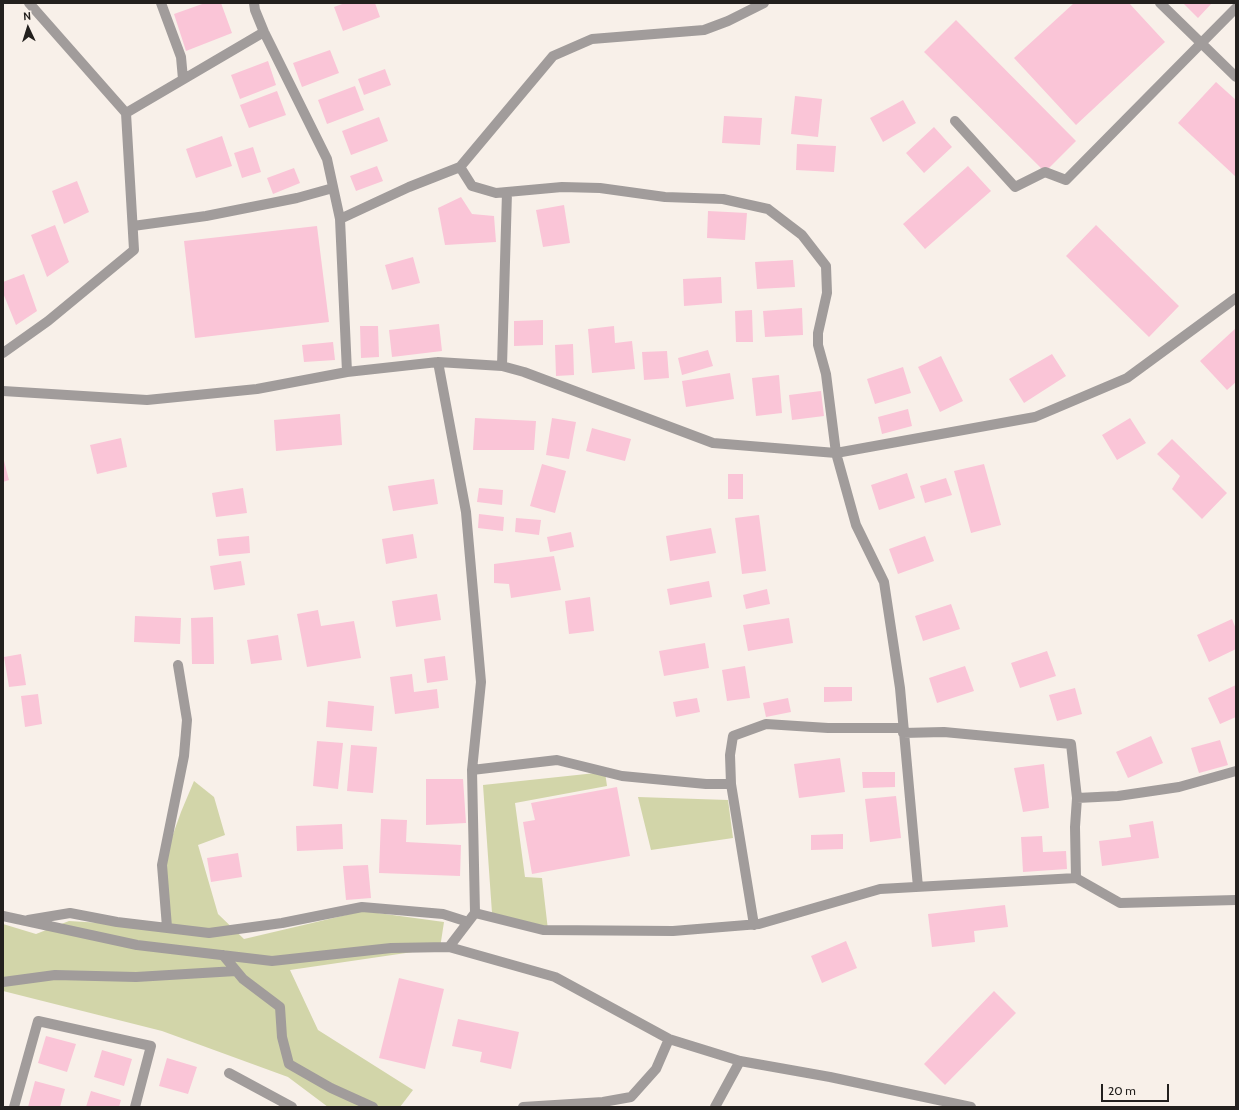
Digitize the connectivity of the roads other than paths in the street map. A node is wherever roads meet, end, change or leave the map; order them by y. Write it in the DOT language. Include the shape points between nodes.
graph roads {
  1 [pos="29,3"];
  2 [pos="161,3"];
  3 [pos="254,3"];
  4 [pos="764,3"];
  5 [pos="1160,3"];
  6 [pos="1236,8"];
  7 [pos="264,32"];
  8 [pos="1201,43"];
  9 [pos="1236,77"];
  10 [pos="183,79"];
  11 [pos="126,112"];
  12 [pos="955,121"];
  13 [pos="460,166"];
  14 [pos="333,188"];
  15 [pos="507,192"];
  16 [pos="340,219"];
  17 [pos="133,226"];
  18 [pos="1236,298"];
  19 [pos="3,353"];
  20 [pos="438,362"];
  21 [pos="502,366"];
  22 [pos="347,372"];
  23 [pos="3,391"];
  24 [pos="836,453"];
  25 [pos="178,665"];
  26 [pos="903,730"];
  27 [pos="472,770"];
  28 [pos="1236,771"];
  29 [pos="731,784"];
  30 [pos="1077,798"];
  31 [pos="1076,878"];
  32 [pos="918,887"];
  33 [pos="1236,900"];
  34 [pos="475,913"];
  35 [pos="3,916"];
  36 [pos="22,920"];
  37 [pos="468,922"];
  38 [pos="754,924"];
  39 [pos="167,927"];
  40 [pos="449,947"];
  41 [pos="223,955"];
  42 [pos="236,971"];
  43 [pos="3,982"];
  44 [pos="669,1039"];
  45 [pos="740,1061"];
  46 [pos="229,1073"];
  47 [pos="14,1107"];
  48 [pos="135,1107"];
  49 [pos="292,1107"];
  50 [pos="373,1107"];
  51 [pos="523,1107"];
  52 [pos="714,1107"];
  53 [pos="971,1107"];
  1 -- 11 [label="street"];
  2 -- 10 [label="street" via="181,57"];
  3 -- 7 [label="street"];
  4 -- 13 [label="street" via="704,30 592,39 553,56"];
  5 -- 8 [label="street"];
  6 -- 8 [label="street"];
  7 -- 10 [label="street"];
  7 -- 14 [label="street" via="327,159"];
  8 -- 9 [label="street"];
  8 -- 12 [label="street" via="1066,180 1044,172 1015,187"];
  10 -- 11 [label="street"];
  11 -- 17 [label="street"];
  13 -- 15 [label="street" via="472,186 496,193"];
  13 -- 16 [label="street"];
  14 -- 16 [label="street"];
  14 -- 17 [label="street" via="297,198 206,216"];
  15 -- 21 [label="street"];
  15 -- 24 [label="street" via="562,187 600,188 665,197 723,199 768,209 802,235 826,266 827,293 818,333 818,345 826,374"];
  16 -- 22 [label="street"];
  17 -- 19 [label="street" via="134,250 48,322"];
  18 -- 24 [label="street" via="1127,378 1035,418"];
  20 -- 21 [label="street"];
  20 -- 22 [label="street"];
  20 -- 27 [label="street" via="466,512 480,674"];
  21 -- 24 [label="street" via="713,443"];
  22 -- 23 [label="street" via="257,389 147,400"];
  24 -- 26 [label="street" via="856,525 884,582 900,688"];
  25 -- 39 [label="street" via="188,720 184,756 162,865"];
  26 -- 29 [label="street" via="766,724 733,736 730,755"];
  26 -- 30 [label="street" via="1071,744"];
  26 -- 32 [label="street"];
  27 -- 29 [label="street" via="557,760 622,776"];
  27 -- 34 [label="street"];
  28 -- 30 [label="street" via="1179,787 1118,796"];
  29 -- 38 [label="street"];
  30 -- 31 [label="street"];
  31 -- 32 [label="street"];
  31 -- 33 [label="street" via="1120,903"];
  32 -- 38 [label="street" via="880,889"];
  34 -- 37 [label="street"];
  34 -- 38 [label="street" via="543,930 673,930"];
  35 -- 36 [label="street"];
  36 -- 39 [label="street" via="70,913 118,922"];
  36 -- 41 [label="street" via="137,945"];
  37 -- 39 [label="street" via="443,914 362,907 282,924 209,933"];
  37 -- 40 [label="street"];
  40 -- 41 [label="street" via="391,948 272,961"];
  40 -- 44 [label="street" via="555,976"];
  41 -- 42 [label="street"];
  42 -- 43 [label="street" via="136,977 56,975"];
  42 -- 50 [label="street" via="243,980 280,1007 282,1037 289,1064 331,1088"];
  44 -- 45 [label="street"];
  44 -- 51 [label="street" via="656,1069 632,1097 604,1102"];
  45 -- 52 [label="street"];
  45 -- 53 [label="street"];
  46 -- 49 [label="street"];
  47 -- 48 [label="street" via="38,1021 151,1046"];
}
